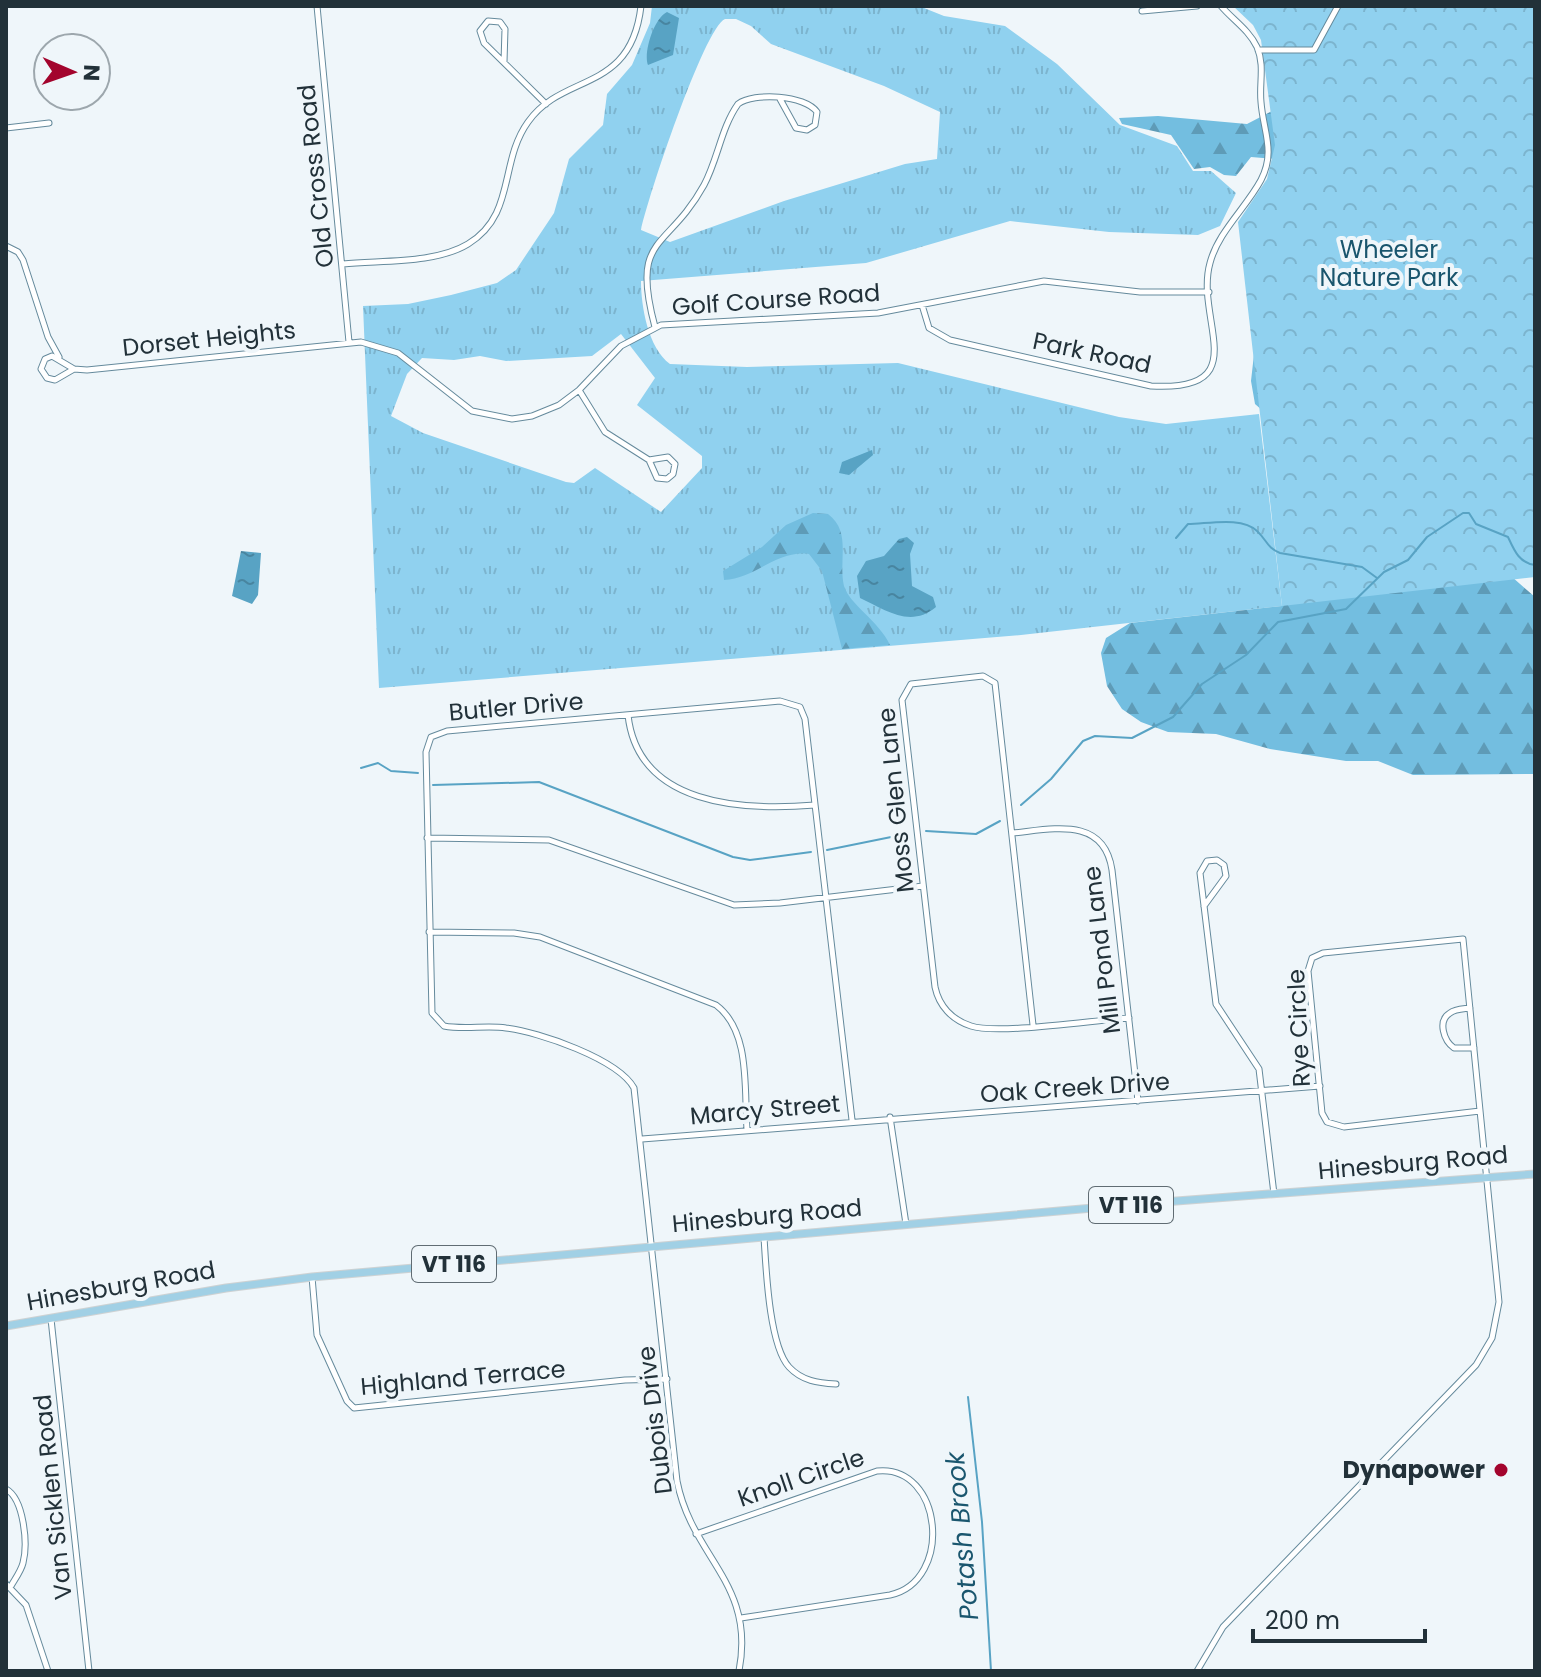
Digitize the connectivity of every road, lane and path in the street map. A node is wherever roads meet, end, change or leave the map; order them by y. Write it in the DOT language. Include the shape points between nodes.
graph roads {
  1 [pos="317,6"];
  2 [pos="641,6"];
  3 [pos="1197,6"];
  4 [pos="1221,6"];
  5 [pos="1338,6"];
  6 [pos="1142,11"];
  7 [pos="1258,50"];
  8 [pos="504,62"];
  9 [pos="780,99"];
  10 [pos="546,104"];
  11 [pos="49,123"];
  12 [pos="6,128"];
  13 [pos="6,246"];
  14 [pos="343,264"];
  15 [pos="1209,292"];
  16 [pos="922,305"];
  17 [pos="655,327"];
  18 [pos="349,342"];
  19 [pos="59,358"];
  20 [pos="74,369"];
  21 [pos="579,390"];
  22 [pos="649,460"];
  23 [pos="628,715"];
  24 [pos="815,805"];
  25 [pos="1013,833"];
  26 [pos="427,838"];
  27 [pos="923,886"];
  28 [pos="826,898"];
  29 [pos="1204,906"];
  30 [pos="429,932"];
  31 [pos="1470,1008"];
  32 [pos="1129,1018"];
  33 [pos="1033,1025"];
  34 [pos="1474,1048"];
  35 [pos="1320,1086"];
  36 [pos="1262,1091"];
  37 [pos="1138,1101"];
  38 [pos="1480,1111"];
  39 [pos="890,1117"];
  40 [pos="852,1120"];
  41 [pos="747,1129"];
  42 [pos="642,1139"];
  43 [pos="1535,1174"];
  44 [pos="1487,1178"];
  45 [pos="1274,1194"];
  46 [pos="906,1224"];
  47 [pos="764,1237"];
  48 [pos="652,1246"];
  49 [pos="312,1277"];
  50 [pos="51,1319"];
  51 [pos="6,1326"];
  52 [pos="667,1379"];
  53 [pos="836,1384"];
  54 [pos="6,1489"];
  55 [pos="696,1534"];
  56 [pos="8,1585"];
  57 [pos="741,1618"];
  58 [pos="48,1671"];
  59 [pos="89,1671"];
  60 [pos="739,1671"];
  61 [pos="1197,1671"];
  1 -- 14 [label="street, Old Cross Road"];
  2 -- 10 [label="street" via="635,34 619,59 594,80"];
  3 -- 6 [label="street"];
  4 -- 7 [label="street"];
  5 -- 7 [label="street" via="1314,50"];
  7 -- 15 [label="street, Park Road" via="1268,161 1214,252"];
  8 -- 8 [label="street" via="505,29 500,22 488,21 480,31 482,39"];
  8 -- 10 [label="street"];
  9 -- 9 [label="street" via="812,105 818,114 815,125 796,128"];
  9 -- 17 [label="street" via="753,96 738,104 703,187 654,247 645,283"];
  10 -- 14 [label="street" via="521,134 502,206 474,239 438,254"];
  11 -- 12 [label="street"];
  13 -- 19 [label="street" via="23,260"];
  14 -- 18 [label="street, Old Cross Road"];
  15 -- 16 [label="street, Golf Course Road" via="1140,292 1044,281"];
  15 -- 16 [label="street, Park Road" via="1213,366 1198,380 1170,386 939,336 927,323"];
  16 -- 17 [label="street, Golf Course Road" via="869,314"];
  17 -- 21 [label="street, Golf Course Road" via="621,346"];
  18 -- 20 [label="street, Dorset Heights"];
  18 -- 21 [label="street, Golf Course Road" via="390,349 454,401 491,417 532,416"];
  19 -- 20 [label="street"];
  19 -- 20 [label="street, Dorset Heights" via="43,362 47,378 58,379"];
  21 -- 22 [label="street" via="610,437"];
  22 -- 22 [label="street" via="657,478 673,474 675,464 668,457"];
  23 -- 24 [label="street" via="639,755 669,782 739,807"];
  23 -- 24 [label="street, Butler Drive" via="794,702 805,719"];
  23 -- 26 [label="street, Butler Drive" via="438,732 426,752"];
  24 -- 28 [label="street, Butler Drive"];
  25 -- 27 [label="street, Moss Glen Lane" via="995,683 983,676 911,684 902,700"];
  25 -- 32 [label="street, Mill Pond Lane" via="1077,829 1104,845 1112,870"];
  25 -- 33 [label="street, Moss Glen Lane"];
  26 -- 28 [label="street" via="549,840 734,905"];
  26 -- 30 [label="street, Butler Drive"];
  27 -- 28 [label="street"];
  27 -- 33 [label="street, Moss Glen Lane" via="935,987 943,1006 958,1020 979,1028"];
  28 -- 40 [label="street, Butler Drive"];
  29 -- 29 [label="street" via="1201,870 1207,861 1217,860 1226,876"];
  29 -- 36 [label="street" via="1217,1008 1258,1066"];
  30 -- 41 [label="street" via="540,937 716,1005 733,1021 739,1037"];
  30 -- 42 [label="street, Butler Drive" via="430,1008 438,1022 516,1030 613,1065 634,1088"];
  31 -- 34 [label="street, Rye Circle"];
  31 -- 34 [label="street" via="1450,1013 1443,1024 1451,1046"];
  31 -- 35 [label="street, Rye Circle" via="1463,939 1317,954 1308,968"];
  32 -- 33 [label="street, Moss Glen Lane"];
  32 -- 37 [label="street, Mill Pond Lane"];
  34 -- 38 [label="street, Rye Circle"];
  35 -- 36 [label="street, Oak Creek Drive"];
  35 -- 38 [label="street, Rye Circle" via="1323,1116 1337,1127"];
  36 -- 37 [label="street, Oak Creek Drive"];
  36 -- 45 [label="street"];
  37 -- 39 [label="street, Oak Creek Drive"];
  38 -- 44 [label="street, Rye Circle"];
  39 -- 40 [label="street, Marcy Street"];
  39 -- 46 [label="street"];
  40 -- 41 [label="street, Marcy Street"];
  41 -- 42 [label="street, Marcy Street"];
  42 -- 48 [label="street, Butler Drive"];
  43 -- 44 [label="main road, Hinesburg Road / VT 116"];
  44 -- 45 [label="main road, Hinesburg Road / VT 116"];
  44 -- 61 [label="street, Rye Circle" via="1499,1312 1485,1352 1227,1623"];
  45 -- 46 [label="main road, Hinesburg Road / VT 116"];
  46 -- 47 [label="main road, Hinesburg Road / VT 116"];
  47 -- 48 [label="main road, Hinesburg Road / VT 116"];
  47 -- 53 [label="street" via="783,1359 803,1378"];
  48 -- 49 [label="main road, Hinesburg Road / VT 116"];
  48 -- 52 [label="street, Dubois Drive"];
  49 -- 50 [label="main road, Hinesburg Road / VT 116"];
  49 -- 52 [label="street, Highland Terrace" via="318,1339 354,1408"];
  50 -- 51 [label="main road, Hinesburg Road / VT 116"];
  50 -- 59 [label="street, Van Sicklen Road"];
  52 -- 55 [label="street, Dubois Drive" via="679,1488"];
  54 -- 56 [label="street" via="18,1503 25,1552"];
  55 -- 57 [label="street, Dubois Drive" via="728,1582"];
  55 -- 57 [label="street, Knoll Circle" via="877,1471 905,1475 924,1495 931,1554 924,1574 911,1588"];
  56 -- 58 [label="street" via="26,1605"];
  57 -- 60 [label="street, Dubois Drive"];
}
